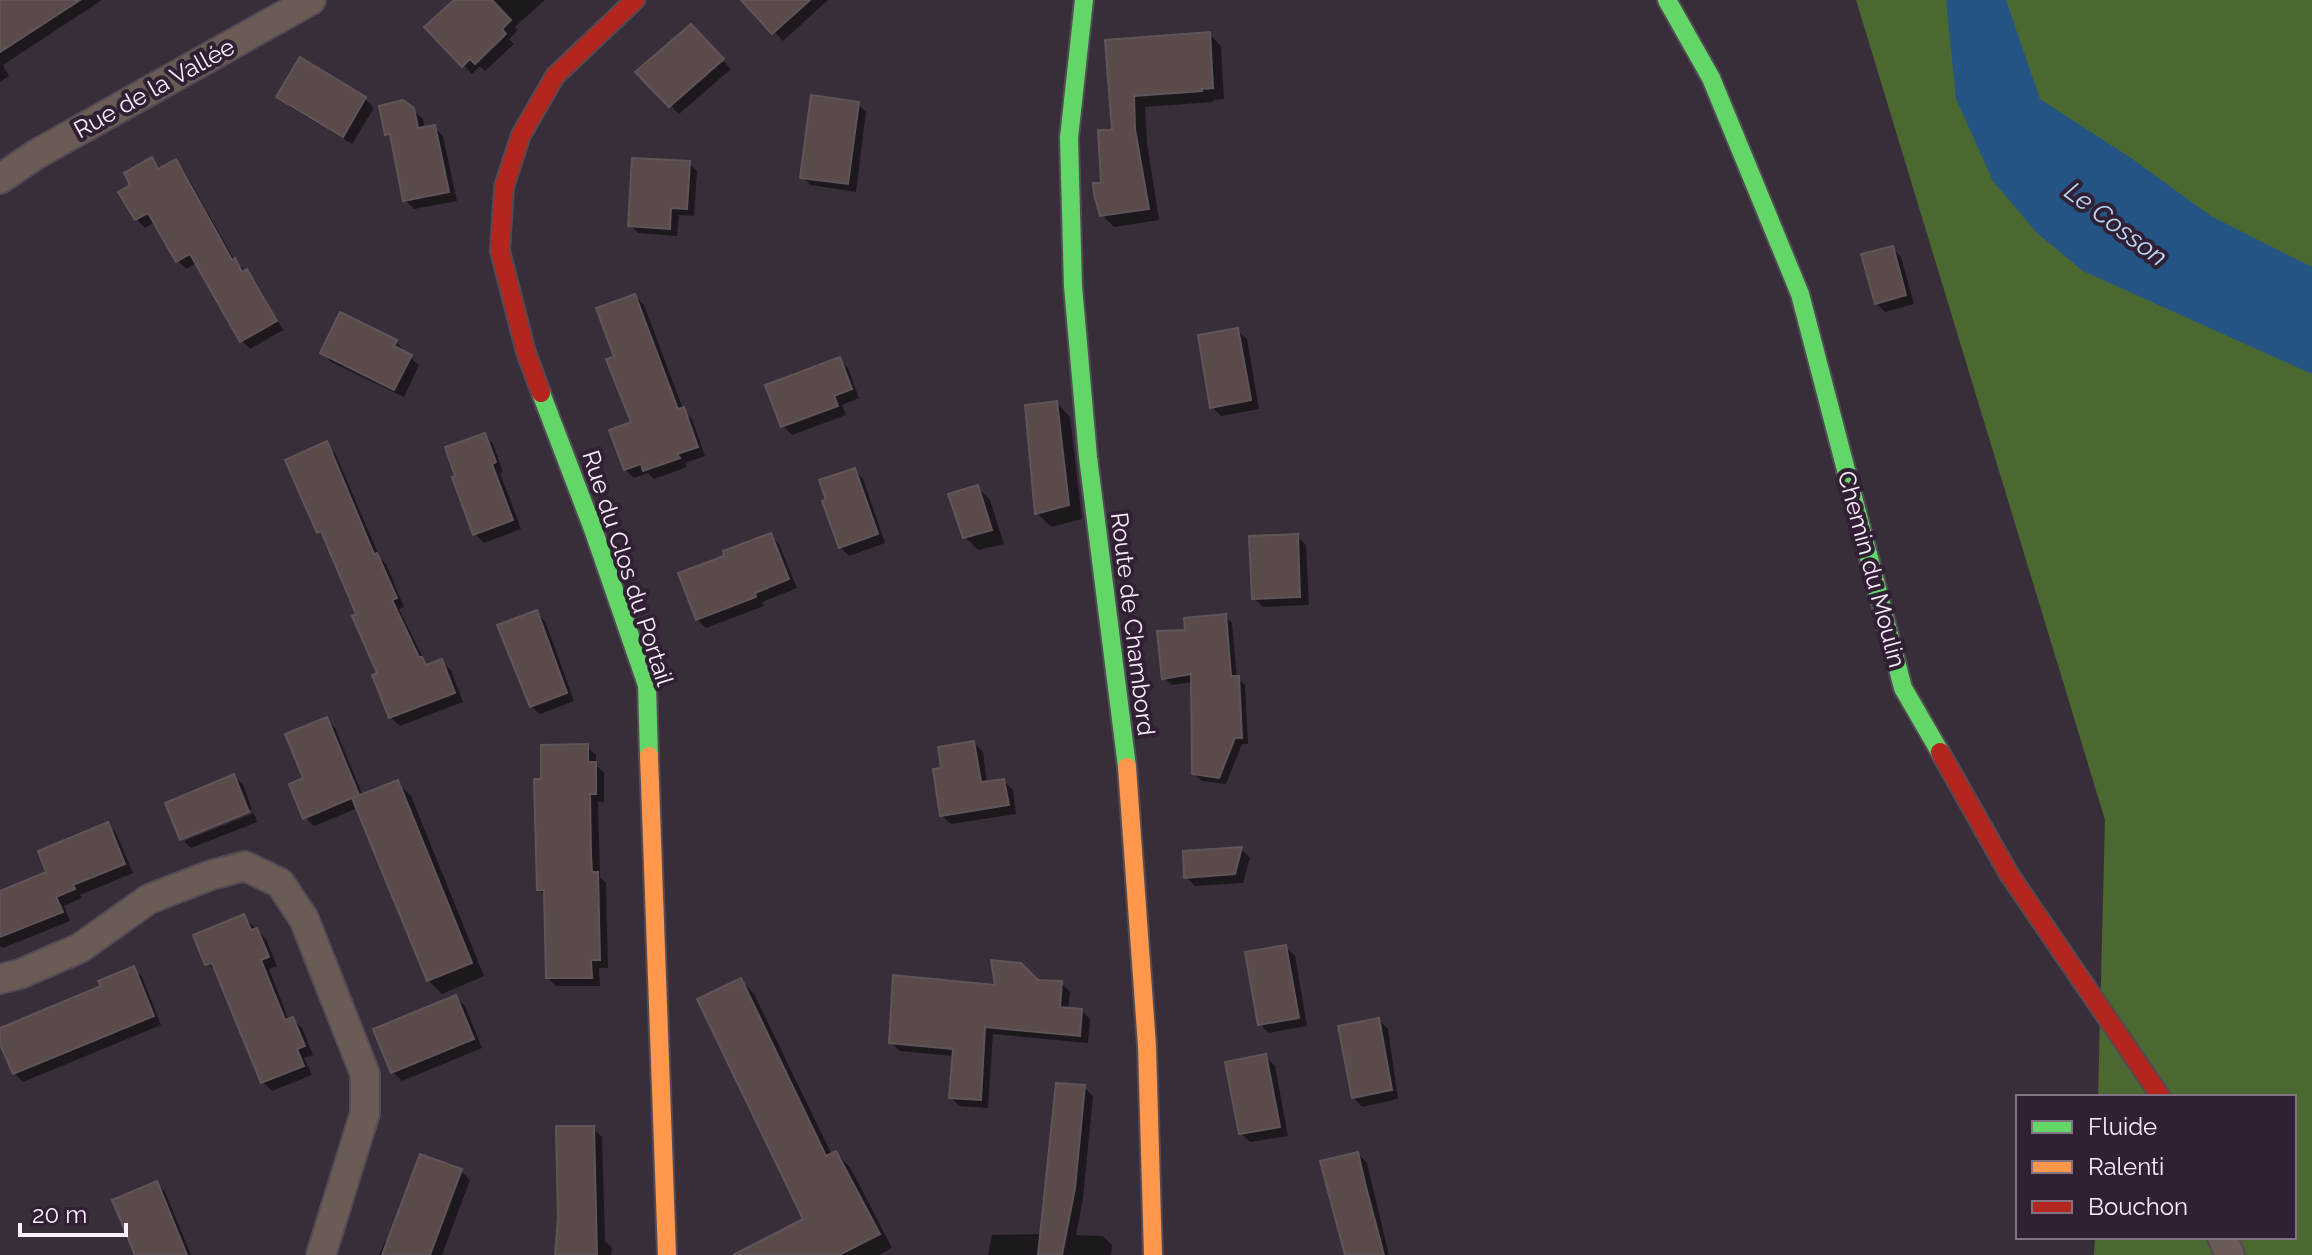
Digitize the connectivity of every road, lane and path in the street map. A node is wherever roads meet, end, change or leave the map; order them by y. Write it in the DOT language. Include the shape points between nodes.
graph roads {
  1 [pos="311,0"];
  2 [pos="635,0"];
  3 [pos="1084,0"];
  4 [pos="1667,0"];
  5 [pos="0,179"];
  6 [pos="0,979"];
  7 [pos="2160,1095"];
  8 [pos="321,1255"];
  9 [pos="667,1255"];
  10 [pos="1153,1255"];
  1 -- 5 [label="street, Rue de la Vallée"];
  2 -- 9 [label="street, Rue du Clos du Portail" via="555,76 521,135 504,187 500,251 526,352 647,685"];
  3 -- 10 [label="street, Route de Chambord" via="1069,138 1073,286 1088,457 1126,755 1147,1046"];
  4 -- 7 [label="street, Chemin du Moulin" via="1711,78 1800,294 1903,688 2009,874"];
  6 -- 8 [label="street" via="80,948 149,899 211,875 245,866 280,883 304,919 365,1074 365,1113"];
}
